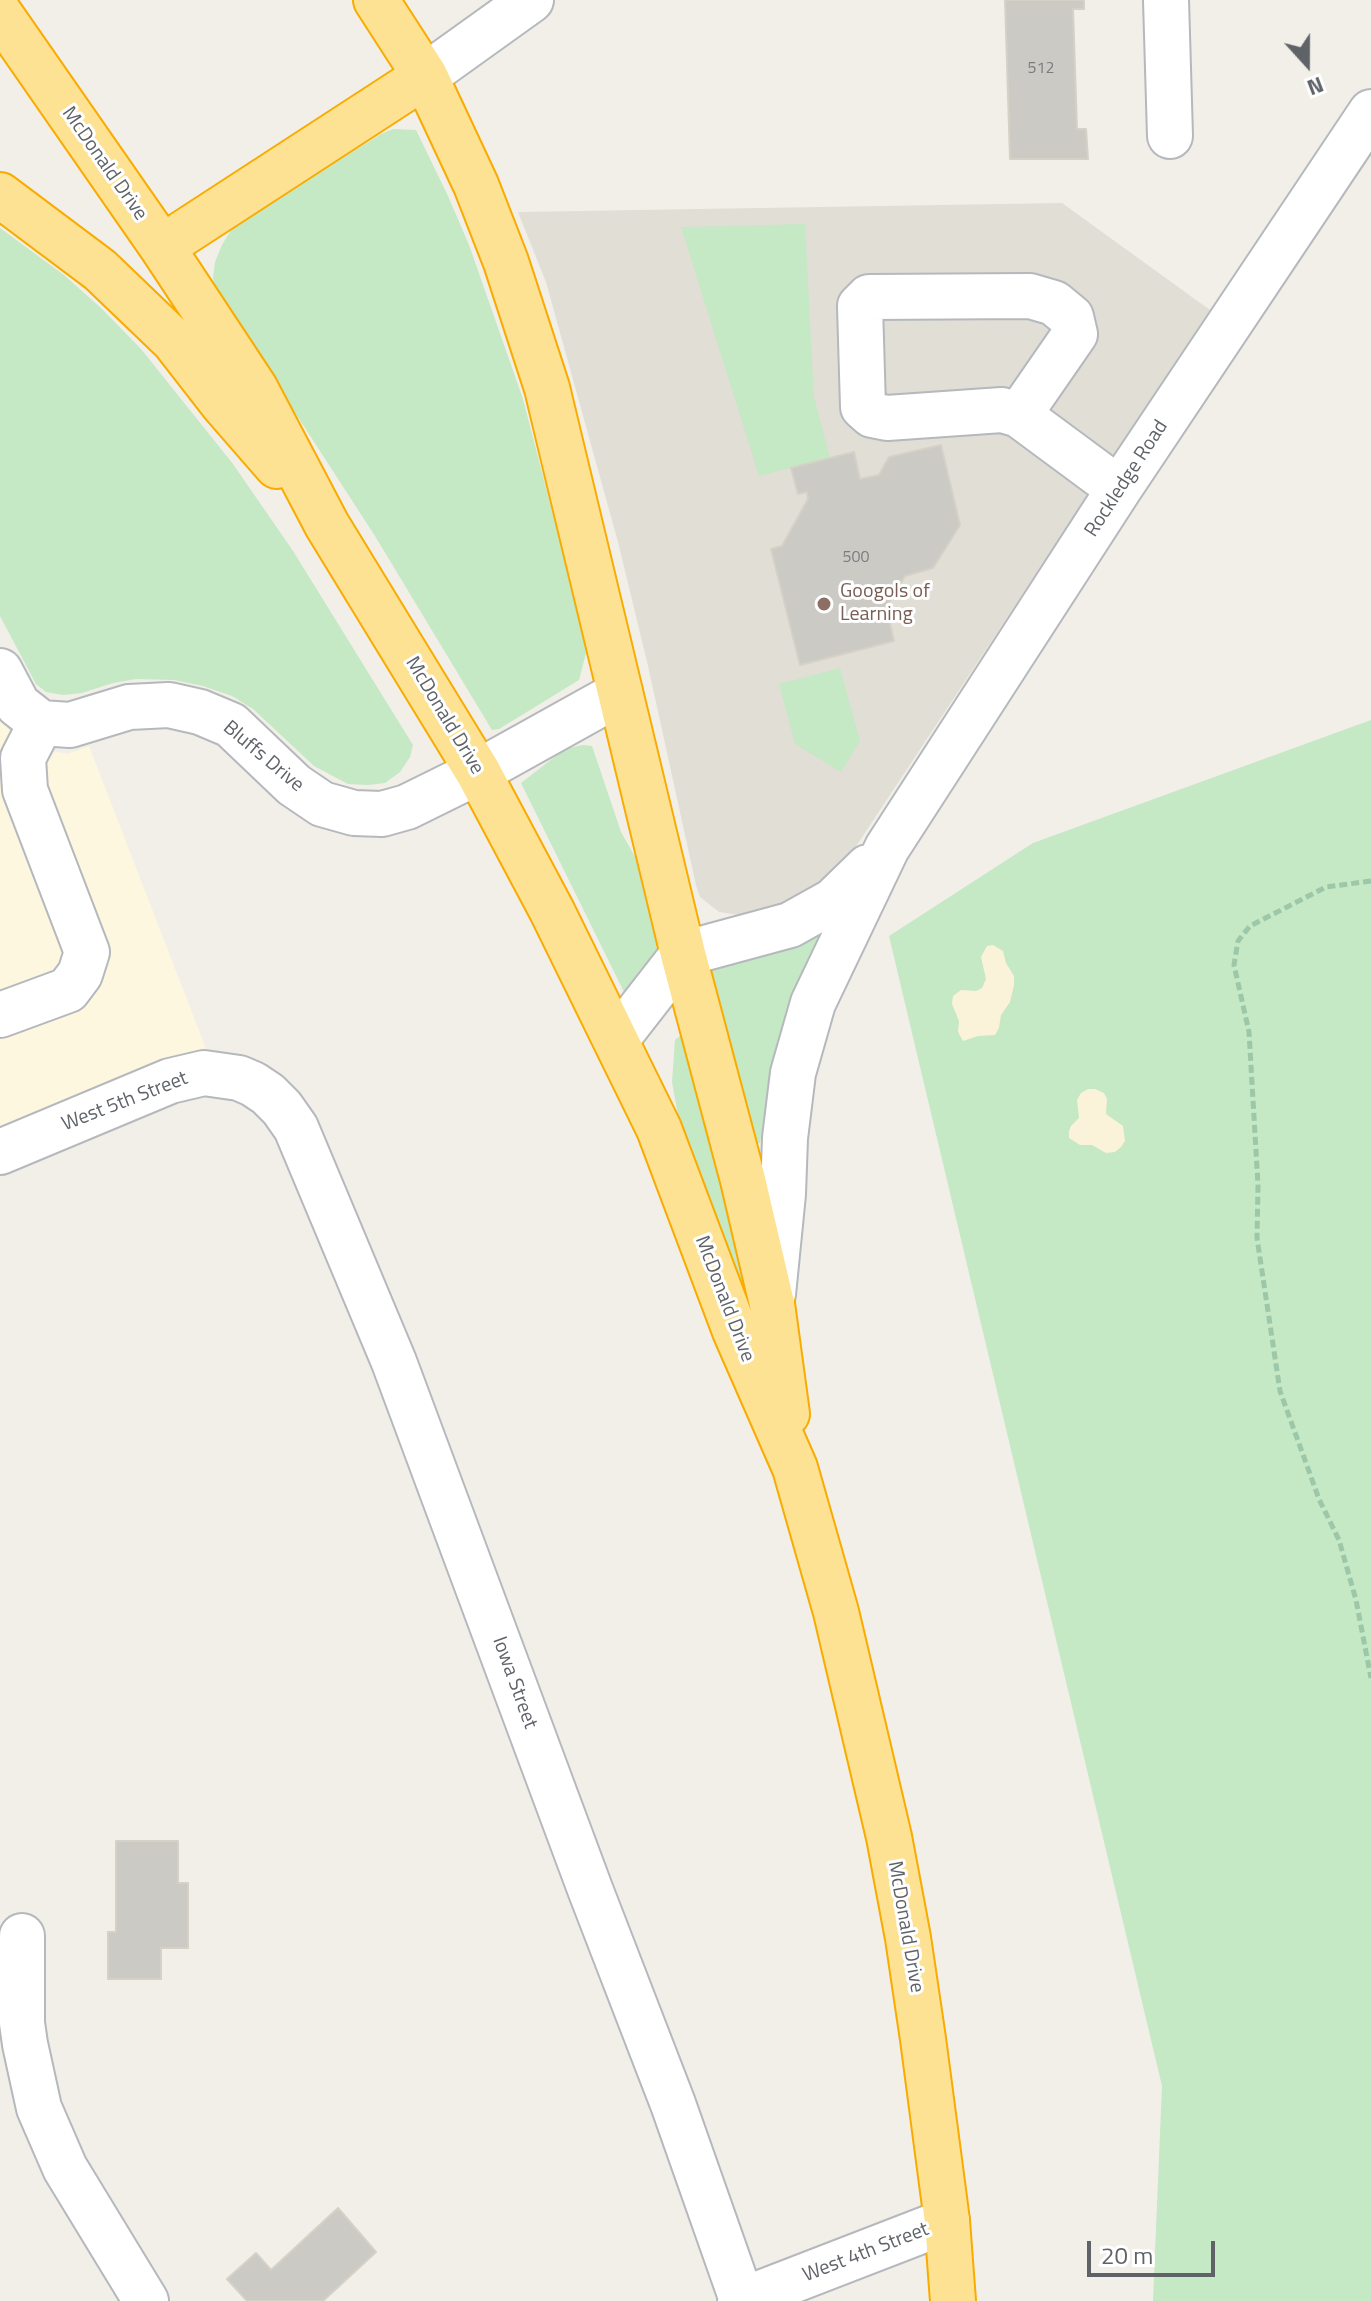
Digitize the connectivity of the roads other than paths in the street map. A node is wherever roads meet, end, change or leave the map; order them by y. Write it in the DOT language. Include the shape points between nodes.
graph roads {
  1 [pos="376,0"];
  2 [pos="531,0"];
  3 [pos="1166,0"];
  4 [pos="0,14"];
  5 [pos="425,76"];
  6 [pos="1371,112"];
  7 [pos="1170,136"];
  8 [pos="0,195"];
  9 [pos="162,247"];
  10 [pos="1019,415"];
  11 [pos="1119,489"];
  12 [pos="327,525"];
  13 [pos="0,671"];
  14 [pos="620,693"];
  15 [pos="41,723"];
  16 [pos="478,772"];
  17 [pos="887,848"];
  18 [pos="683,954"];
  19 [pos="0,1015"];
  20 [pos="616,1040"];
  21 [pos="253,1084"];
  22 [pos="0,1152"];
  23 [pos="772,1304"];
  24 [pos="795,1468"];
  25 [pos="22,1936"];
  26 [pos="947,2221"];
  27 [pos="741,2300"];
  28 [pos="146,2301"];
  29 [pos="953,2301"];
  1 -- 5 [label="highway, McDonald Drive"];
  2 -- 5 [label="street"];
  3 -- 7 [label="street"];
  4 -- 9 [label="highway, McDonald Drive"];
  5 -- 9 [label="highway"];
  5 -- 14 [label="highway, McDonald Drive" via="476,185 539,361"];
  6 -- 11 [label="street, Rockledge Road"];
  8 -- 12 [label="highway" via="100,270 174,341"];
  9 -- 12 [label="highway, McDonald Drive" via="255,388"];
  10 -- 10 [label="street" via="1075,334 1071,317 1054,303 1030,296 869,297 860,306 863,407 872,415 1002,410"];
  10 -- 11 [label="street"];
  11 -- 17 [label="street, Rockledge Road"];
  12 -- 16 [label="highway, McDonald Drive"];
  13 -- 15 [label="street" via="18,705"];
  14 -- 16 [label="street, Bluffs Drive"];
  14 -- 18 [label="highway, McDonald Drive"];
  15 -- 16 [label="street, Bluffs Drive" via="70,725 142,706 200,712 231,725 294,785 322,804 354,813 382,814 407,807"];
  15 -- 19 [label="street" via="23,758 25,790 87,952 68,990"];
  16 -- 20 [label="highway, McDonald Drive"];
  17 -- 18 [label="street" via="833,901 790,925"];
  17 -- 23 [label="street" via="813,1003 793,1073"];
  18 -- 20 [label="street"];
  18 -- 23 [label="highway, McDonald Drive"];
  20 -- 24 [label="highway, McDonald Drive" via="659,1129 735,1331"];
  21 -- 22 [label="street, West 5th Street" via="204,1073 170,1081"];
  21 -- 27 [label="street, Iowa Street" via="296,1128 394,1362 673,2104"];
  23 -- 24 [label="highway, McDonald Drive"];
  24 -- 26 [label="highway, McDonald Drive" via="836,1612 889,1837"];
  25 -- 28 [label="street" via="22,2023 39,2108 65,2168"];
  26 -- 27 [label="street, West 4th Street"];
  26 -- 29 [label="highway, McDonald Drive"];
}
